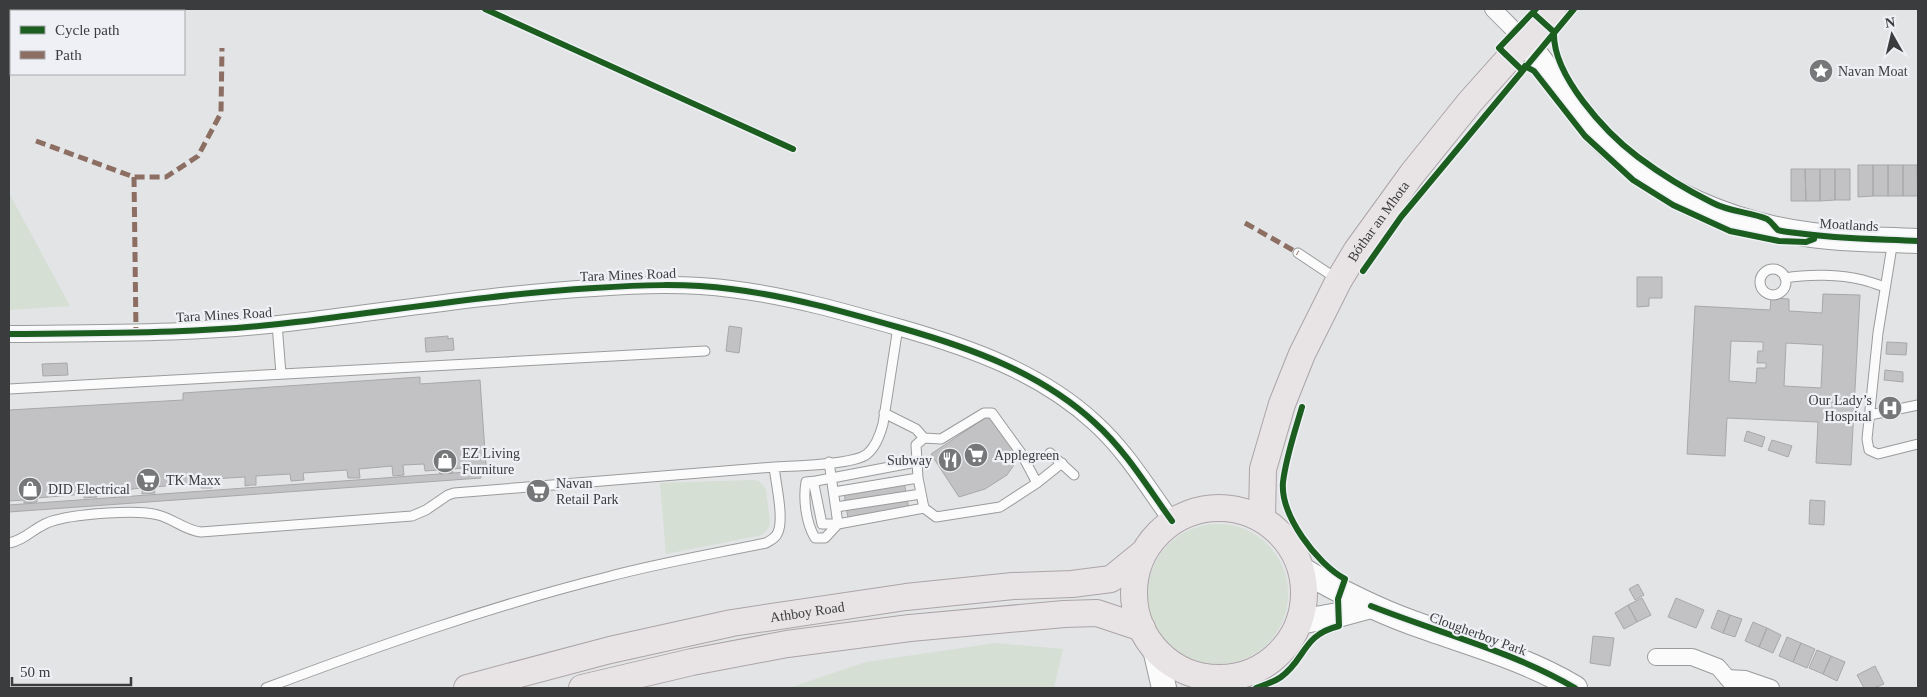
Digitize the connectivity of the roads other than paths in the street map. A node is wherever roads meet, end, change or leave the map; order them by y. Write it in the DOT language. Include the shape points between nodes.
graph roads {
  1 [pos="1493,9"];
  2 [pos="1553,9"];
  3 [pos="1524,40"];
  4 [pos="1893,240"];
  5 [pos="1918,241"];
  6 [pos="1298,253"];
  7 [pos="1785,278"];
  8 [pos="1339,280"];
  9 [pos="1886,288"];
  10 [pos="277,324"];
  11 [pos="898,327"];
  12 [pos="9,334"];
  13 [pos="705,351"];
  14 [pos="281,374"];
  15 [pos="9,389"];
  16 [pos="1918,405"];
  17 [pos="884,413"];
  18 [pos="1870,415"];
  19 [pos="924,438"];
  20 [pos="1918,444"];
  21 [pos="1050,453"];
  22 [pos="829,462"];
  23 [pos="916,462"];
  24 [pos="1062,464"];
  25 [pos="774,467"];
  26 [pos="1263,470"];
  27 [pos="1074,475"];
  28 [pos="831,478"];
  29 [pos="918,478"];
  30 [pos="816,481"];
  31 [pos="1037,483"];
  32 [pos="834,492"];
  33 [pos="921,494"];
  34 [pos="836,508"];
  35 [pos="924,508"];
  36 [pos="1217,508"];
  37 [pos="1262,519"];
  38 [pos="1172,521"];
  39 [pos="838,524"];
  40 [pos="9,543"];
  41 [pos="1143,553"];
  42 [pos="1300,569"];
  43 [pos="1371,606"];
  44 [pos="1299,622"];
  45 [pos="1148,639"];
  46 [pos="1656,657"];
  47 [pos="1230,681"];
  48 [pos="1731,683"];
  49 [pos="266,688"];
  50 [pos="467,688"];
  51 [pos="582,688"];
  52 [pos="1164,688"];
  53 [pos="1575,688"];
  54 [pos="1771,688"];
  1 -- 3 [label="street"];
  2 -- 3 [label="main road, Bóthar an Mhota"];
  3 -- 4 [label="street, Moatlands" via="1598,136 1630,163 1689,200 1764,227 1813,236"];
  3 -- 8 [label="main road, Bóthar an Mhota" via="1412,174 1377,220"];
  4 -- 5 [label="street, Moatlands"];
  4 -- 9 [label="lane"];
  6 -- 8 [label="lane"];
  7 -- 9 [label="lane" via="1803,274 1826,275 1863,280"];
  8 -- 26 [label="main road, Bóthar an Mhota" via="1302,354 1282,404"];
  9 -- 18 [label="lane"];
  10 -- 11 [label="street, Tara Mines Road" via="533,292 657,286 730,289 763,294 839,310"];
  10 -- 12 [label="street, Tara Mines Road" via="240,328"];
  10 -- 14 [label="lane"];
  11 -- 17 [label="lane"];
  11 -- 38 [label="street, Tara Mines Road" via="1013,367 1073,404 1115,442"];
  13 -- 14 [label="lane"];
  14 -- 15 [label="lane"];
  16 -- 18 [label="lane"];
  17 -- 19 [label="lane" via="916,429"];
  17 -- 22 [label="lane" via="879,438 866,455 854,460"];
  18 -- 20 [label="lane" via="1869,450 1878,454"];
  19 -- 23 [label="lane" via="916,445"];
  19 -- 31 [label="lane" via="941,439 984,413 992,413 1021,453"];
  21 -- 24 [label="lane"];
  22 -- 25 [label="lane"];
  22 -- 28 [label="lane"];
  23 -- 28 [label="lane"];
  23 -- 29 [label="lane"];
  24 -- 27 [label="lane"];
  24 -- 31 [label="lane"];
  25 -- 40 [label="lane" via="454,493 412,516 201,532 160,515 142,512 78,516 43,523"];
  25 -- 49 [label="lane" via="779,531 766,543 621,573 492,608"];
  26 -- 36 [label="main road"];
  26 -- 37 [label="main road, Bóthar an Mhota"];
  28 -- 30 [label="lane"];
  28 -- 32 [label="lane"];
  29 -- 32 [label="lane"];
  29 -- 33 [label="lane"];
  30 -- 39 [label="lane" via="814,485 822,524"];
  30 -- 39 [label="lane" via="806,482 804,492 814,538 825,538"];
  31 -- 35 [label="lane" via="1000,507 936,517"];
  32 -- 34 [label="lane"];
  33 -- 34 [label="lane"];
  33 -- 35 [label="lane"];
  34 -- 39 [label="lane"];
  35 -- 39 [label="lane"];
  36 -- 37 [label="main road" via="1239,510"];
  36 -- 38 [label="main road" via="1195,511"];
  37 -- 42 [label="main road" via="1277,530 1291,548"];
  38 -- 41 [label="main road" via="1154,537"];
  41 -- 45 [label="main road" via="1135,576 1134,604"];
  41 -- 50 [label="main road, Athboy Road" via="1112,579 915,596 732,623 610,650"];
  42 -- 43 [label="street, Clougherboy Park"];
  42 -- 44 [label="main road" via="1304,599"];
  43 -- 44 [label="street"];
  43 -- 53 [label="street, Clougherboy Park" via="1492,650"];
  44 -- 47 [label="main road" via="1286,644 1271,659"];
  45 -- 47 [label="main road" via="1186,672"];
  45 -- 51 [label="main road" via="1096,613 1064,614 910,628 787,644"];
  45 -- 52 [label="street"];
  46 -- 48 [label="street" via="1692,657 1718,667"];
  48 -- 54 [label="street" via="1745,679"];
}
